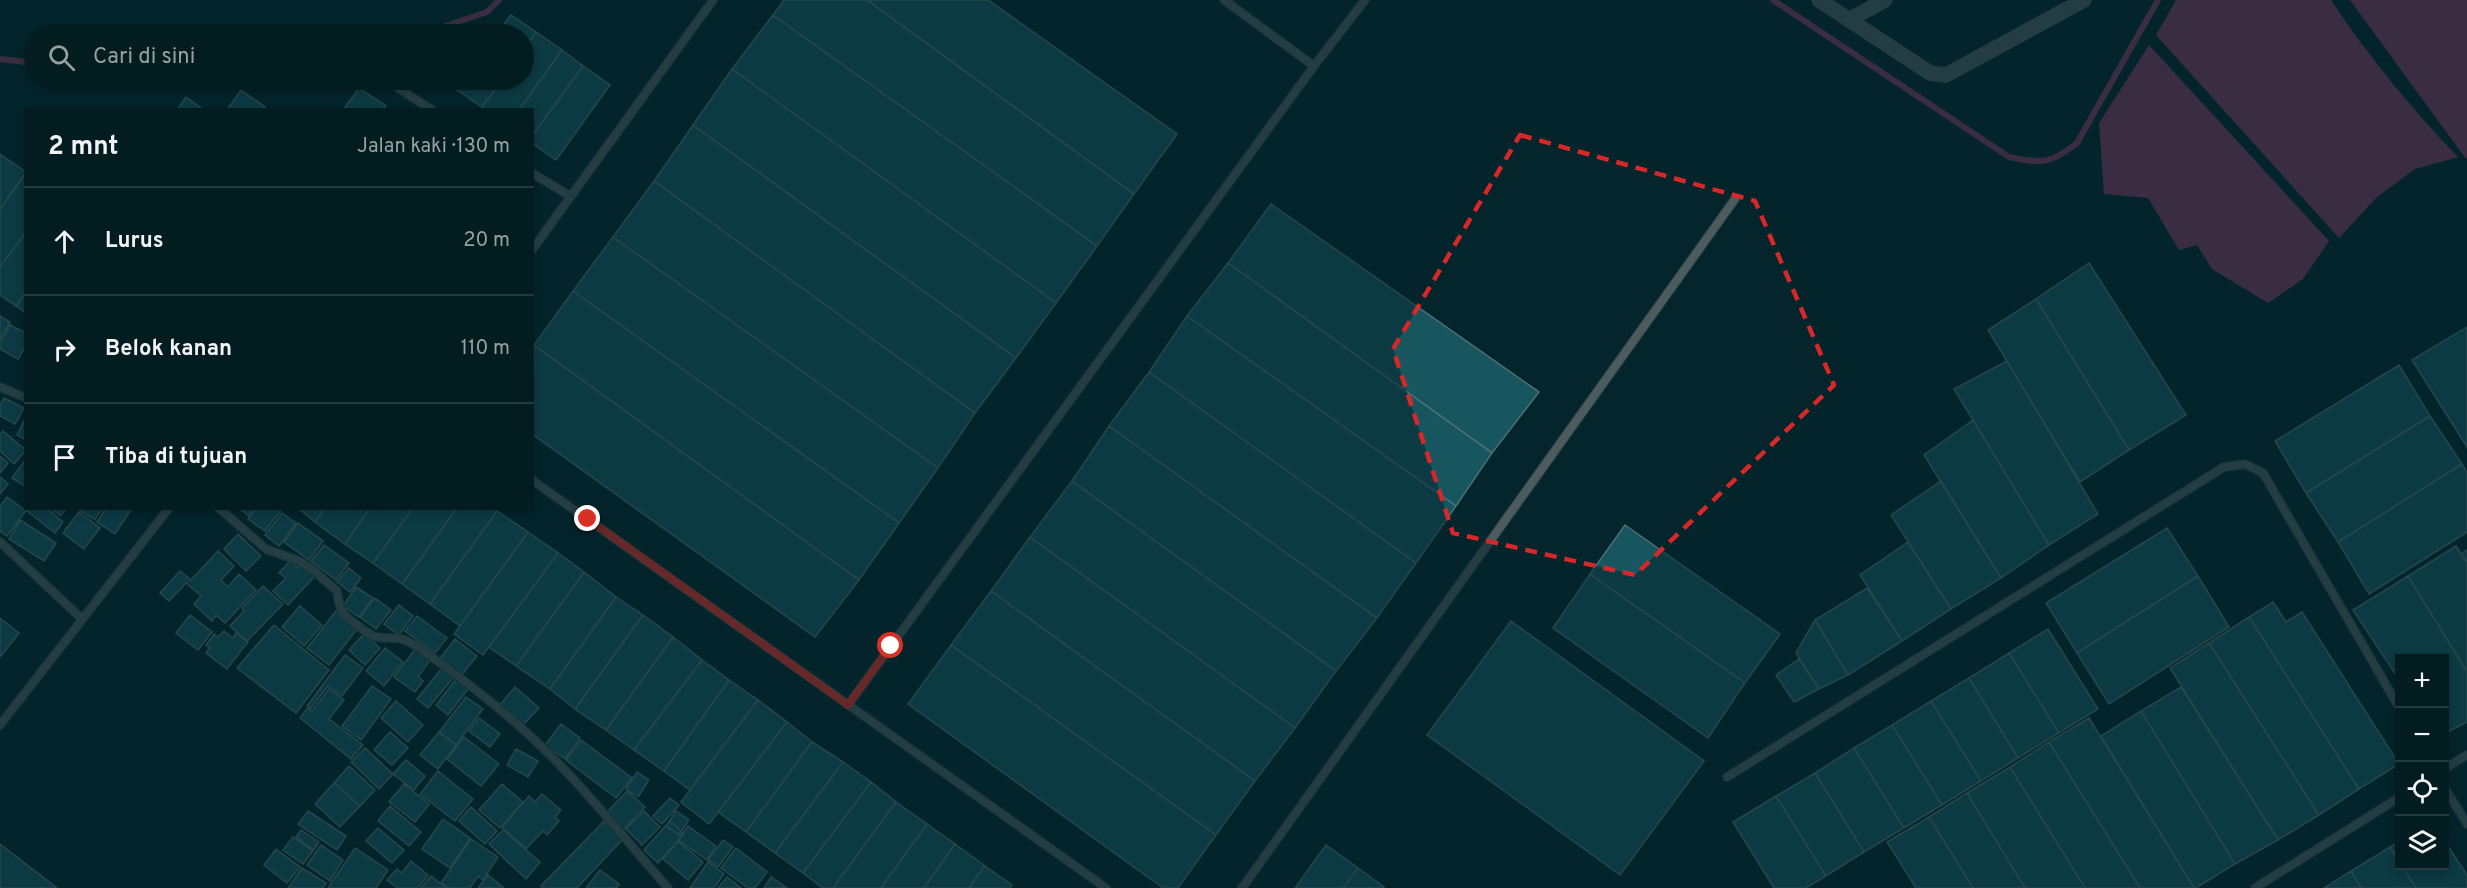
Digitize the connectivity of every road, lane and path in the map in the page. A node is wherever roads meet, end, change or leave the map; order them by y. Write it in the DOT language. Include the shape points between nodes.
graph roads {
  1 [pos="713,0"];
  2 [pos="1224,0"];
  3 [pos="1365,0"];
  4 [pos="1819,0"];
  5 [pos="1885,0"];
  6 [pos="2084,0"];
  7 [pos="1849,20"];
  8 [pos="1314,66"];
  9 [pos="400,90"];
  10 [pos="429,108"];
  11 [pos="534,174"];
  12 [pos="570,196"];
  13 [pos="1735,199"];
  14 [pos="534,247"];
  15 [pos="0,387"];
  16 [pos="24,397"];
  17 [pos="534,481"];
  18 [pos="167,510"];
  19 [pos="221,510"];
  20 [pos="0,542"];
  21 [pos="82,619"];
  22 [pos="848,705"];
  23 [pos="2399,708"];
  24 [pos="0,725"];
  25 [pos="2467,755"];
  26 [pos="2449,766"];
  27 [pos="1727,777"];
  28 [pos="2449,794"];
  29 [pos="2395,800"];
  30 [pos="2467,824"];
  31 [pos="668,888"];
  32 [pos="1106,888"];
  33 [pos="1242,888"];
  34 [pos="2255,888"];
  1 -- 12 [label="lane"];
  2 -- 8 [label="lane"];
  3 -- 8 [label="lane"];
  4 -- 7 [label="street"];
  5 -- 7 [label="street"];
  6 -- 7 [label="street" via="1946,75 1930,73"];
  8 -- 22 [label="lane"];
  9 -- 10 [label="lane"];
  11 -- 12 [label="lane"];
  12 -- 14 [label="lane"];
  13 -- 33 [label="lane"];
  15 -- 16 [label="lane"];
  17 -- 22 [label="lane"];
  18 -- 21 [label="lane"];
  19 -- 31 [label="lane" via="266,549 312,569 337,591 343,613 374,637 394,636 410,642 528,734"];
  20 -- 21 [label="lane"];
  21 -- 24 [label="lane"];
  22 -- 32 [label="lane"];
  23 -- 27 [label="lane" via="2263,473 2245,464 2224,467"];
  25 -- 26 [label="lane"];
  28 -- 30 [label="lane"];
  29 -- 34 [label="lane"];
}
